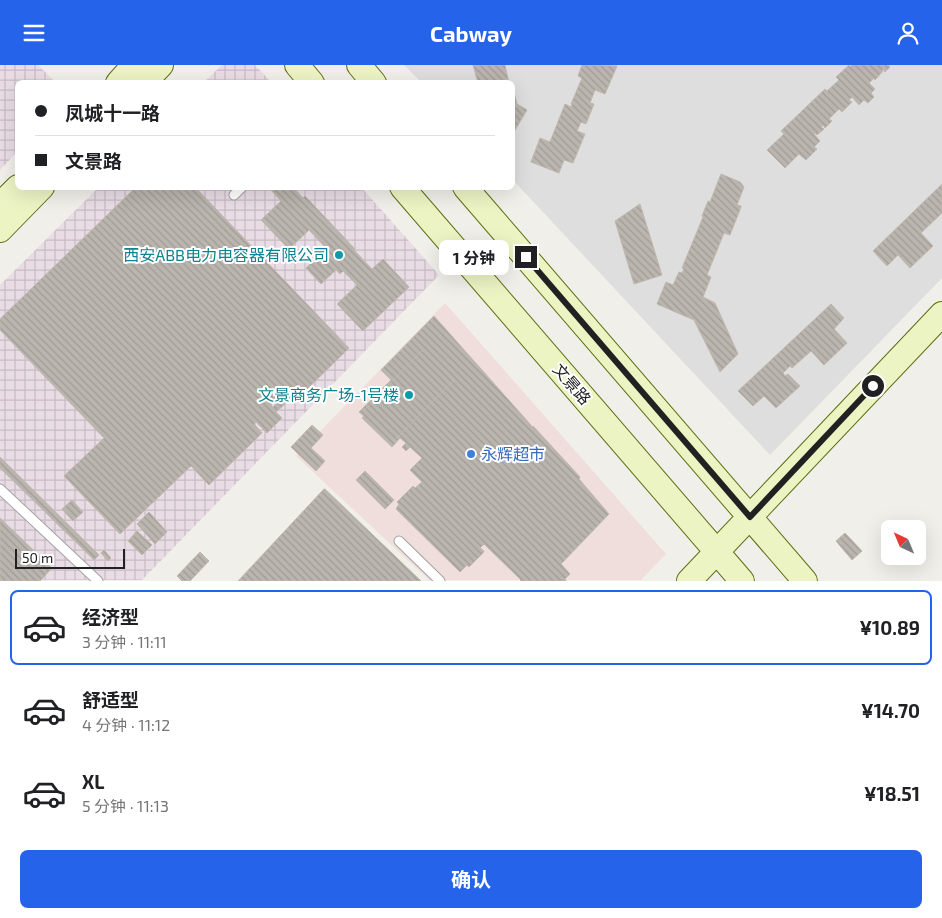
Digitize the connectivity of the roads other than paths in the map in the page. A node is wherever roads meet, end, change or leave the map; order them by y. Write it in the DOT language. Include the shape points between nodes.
graph roads {
  1 [pos="134,65"];
  2 [pos="161,65"];
  3 [pos="297,65"];
  4 [pos="359,65"];
  5 [pos="121,80"];
  6 [pos="147,80"];
  7 [pos="310,80"];
  8 [pos="372,80"];
  9 [pos="15,190"];
  10 [pos="39,190"];
  11 [pos="239,190"];
  12 [pos="405,190"];
  13 [pos="468,190"];
  14 [pos="234,195"];
  15 [pos="0,205"];
  16 [pos="0,230"];
  17 [pos="942,314"];
  18 [pos="0,489"];
  19 [pos="750,517"];
  20 [pos="399,541"];
  21 [pos="717,551"];
  22 [pos="98,581"];
  23 [pos="440,581"];
  24 [pos="688,581"];
  25 [pos="742,581"];
  26 [pos="806,581"];
  1 -- 5 [label="main road"];
  2 -- 6 [label="main road"];
  3 -- 7 [label="main road"];
  4 -- 8 [label="main road"];
  9 -- 15 [label="main road"];
  10 -- 16 [label="main road"];
  11 -- 14 [label="lane"];
  12 -- 21 [label="main road, 文景路"];
  13 -- 19 [label="main road"];
  17 -- 19 [label="main road"];
  18 -- 22 [label="lane"];
  19 -- 21 [label="main road"];
  19 -- 26 [label="main road"];
  20 -- 23 [label="lane"];
  21 -- 24 [label="main road"];
  21 -- 25 [label="main road, 文景路"];
}
